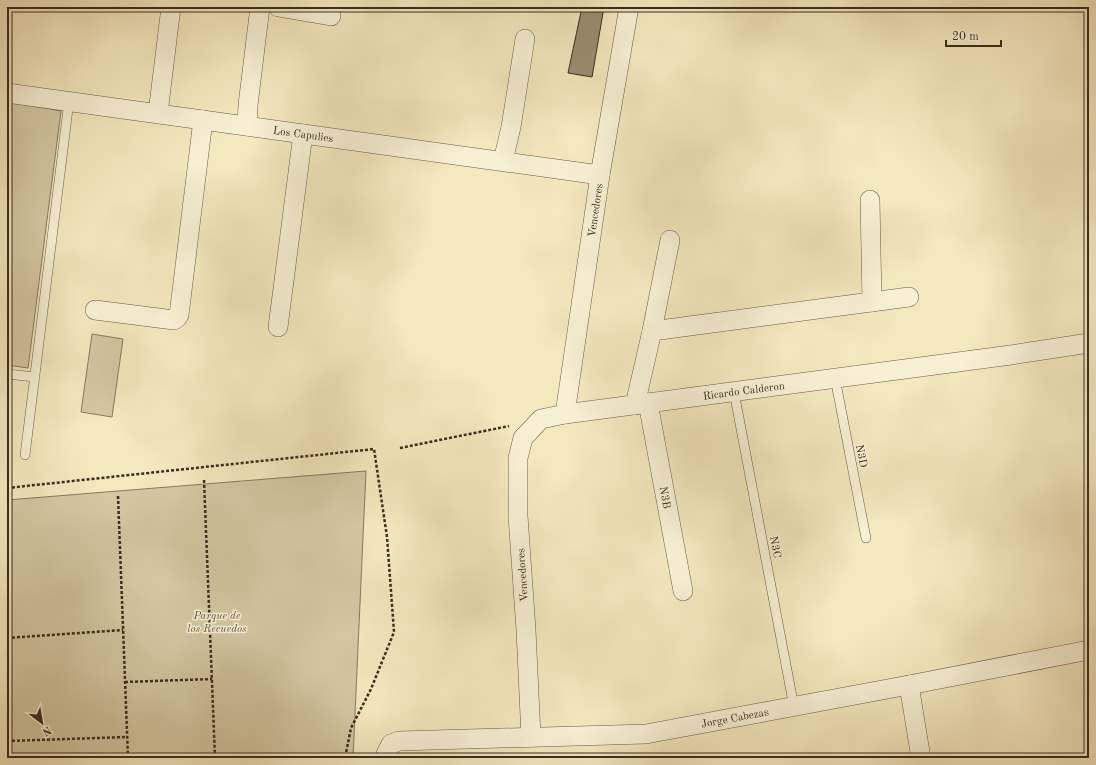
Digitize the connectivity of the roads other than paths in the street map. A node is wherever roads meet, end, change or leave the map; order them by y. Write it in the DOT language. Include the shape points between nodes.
graph roads {
  1 [pos="171,7"];
  2 [pos="260,7"];
  3 [pos="278,7"];
  4 [pos="629,7"];
  5 [pos="331,16"];
  6 [pos="525,39"];
  7 [pos="7,93"];
  8 [pos="69,101"];
  9 [pos="158,113"];
  10 [pos="203,120"];
  11 [pos="247,126"];
  12 [pos="303,134"];
  13 [pos="502,161"];
  14 [pos="600,174"];
  15 [pos="870,200"];
  16 [pos="670,240"];
  17 [pos="909,297"];
  18 [pos="872,302"];
  19 [pos="95,310"];
  20 [pos="278,327"];
  21 [pos="652,331"];
  22 [pos="1089,343"];
  23 [pos="7,374"];
  24 [pos="35,377"];
  25 [pos="836,378"];
  26 [pos="734,392"];
  27 [pos="642,404"];
  28 [pos="565,414"];
  29 [pos="541,419"];
  30 [pos="25,455"];
  31 [pos="866,538"];
  32 [pos="683,591"];
  33 [pos="1089,650"];
  34 [pos="909,685"];
  35 [pos="794,706"];
  36 [pos="531,737"];
  37 [pos="386,758"];
  38 [pos="920,758"];
  1 -- 9 [label="street"];
  2 -- 11 [label="street"];
  3 -- 5 [label="street"];
  4 -- 14 [label="street, Vencedores"];
  6 -- 13 [label="street" via="511,127"];
  7 -- 8 [label="street, Los Capulies"];
  8 -- 9 [label="street, Los Capulies"];
  8 -- 24 [label="lane"];
  9 -- 10 [label="street, Los Capulies"];
  10 -- 11 [label="street, Los Capulies"];
  10 -- 19 [label="street" via="180,315 174,320"];
  11 -- 12 [label="street, Los Capulies"];
  12 -- 13 [label="street, Los Capulies"];
  12 -- 20 [label="street"];
  13 -- 14 [label="street, Los Capulies"];
  14 -- 28 [label="street, Vencedores"];
  15 -- 18 [label="street"];
  16 -- 21 [label="street"];
  17 -- 18 [label="street"];
  18 -- 21 [label="street"];
  21 -- 27 [label="street"];
  22 -- 25 [label="street, Ricardo Calderon"];
  23 -- 24 [label="lane"];
  24 -- 30 [label="lane"];
  25 -- 26 [label="street, Ricardo Calderon"];
  25 -- 31 [label="lane, N3D"];
  26 -- 27 [label="street, Ricardo Calderon"];
  26 -- 35 [label="lane, N3C"];
  27 -- 28 [label="street, Ricardo Calderon"];
  27 -- 32 [label="street, N3B"];
  28 -- 29 [label="street, Ricardo Calderon"];
  29 -- 36 [label="street, Vencedores" via="523,438 518,458 518,516"];
  33 -- 34 [label="street, Jorge Cabezas"];
  34 -- 35 [label="street, Jorge Cabezas"];
  34 -- 38 [label="street"];
  35 -- 36 [label="street, Jorge Cabezas" via="646,734"];
  36 -- 37 [label="street, Jorge Cabezas" via="399,741 391,744"];
}
